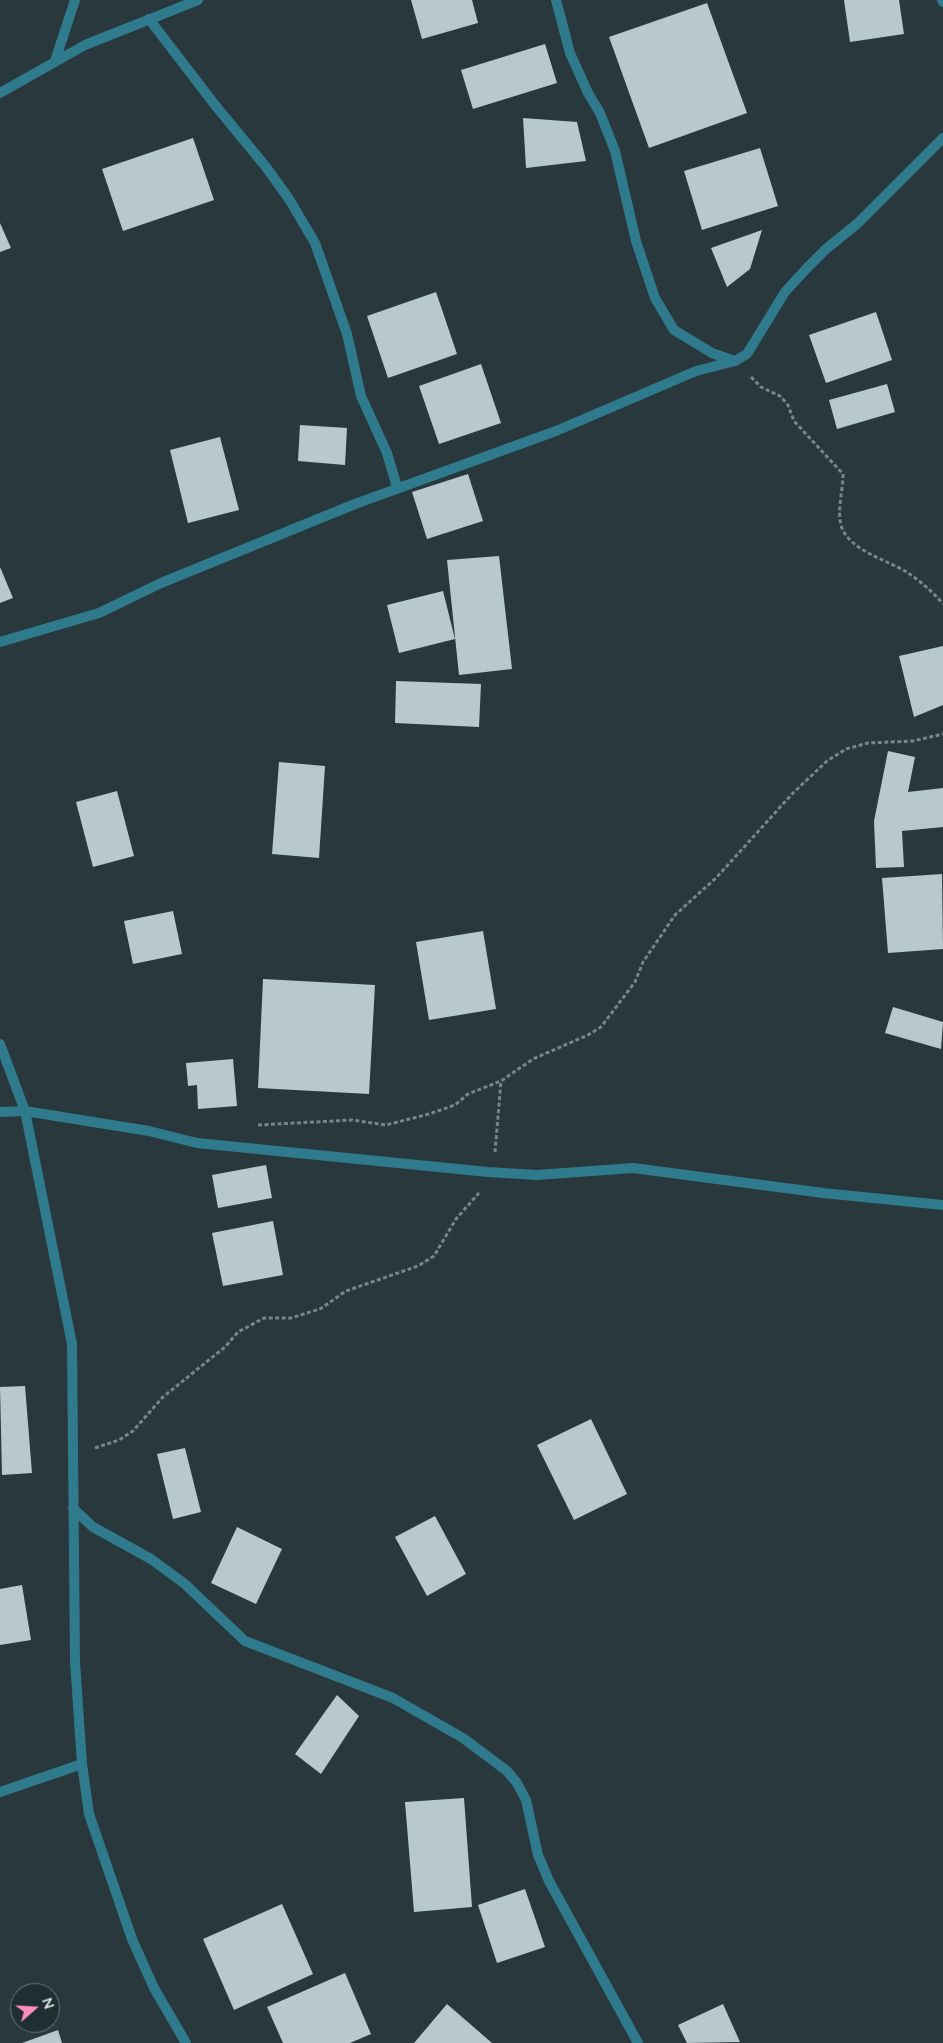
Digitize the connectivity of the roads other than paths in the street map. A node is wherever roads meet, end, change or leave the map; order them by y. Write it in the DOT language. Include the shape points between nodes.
graph roads {
  1 [pos="75,0"];
  2 [pos="198,0"];
  3 [pos="556,0"];
  4 [pos="149,19"];
  5 [pos="55,61"];
  6 [pos="0,93"];
  7 [pos="943,138"];
  8 [pos="735,361"];
  9 [pos="397,487"];
  10 [pos="0,642"];
  11 [pos="0,1044"];
  12 [pos="25,1111"];
  13 [pos="0,1112"];
  14 [pos="943,1205"];
  15 [pos="73,1508"];
  16 [pos="82,1764"];
  17 [pos="0,1792"];
  18 [pos="186,2043"];
  19 [pos="638,2043"];
  1 -- 5 [label="street"];
  2 -- 4 [label="street"];
  3 -- 8 [label="street" via="570,53 615,151 636,241 655,298 674,330 712,353"];
  4 -- 5 [label="street"];
  4 -- 9 [label="street" via="266,166 315,244 347,334 361,396 387,452"];
  5 -- 6 [label="street"];
  7 -- 8 [label="street" via="858,223 806,269 785,292 747,354"];
  8 -- 9 [label="street" via="696,371 556,431"];
  9 -- 10 [label="street" via="203,565 99,613"];
  11 -- 12 [label="street"];
  12 -- 13 [label="street"];
  12 -- 14 [label="street" via="149,1131 197,1143 536,1175 633,1168"];
  12 -- 15 [label="street" via="72,1344"];
  15 -- 16 [label="street" via="75,1662"];
  15 -- 19 [label="street" via="93,1527 151,1559 185,1584 246,1641 393,1698 463,1738 507,1771 526,1800 538,1855 549,1881"];
  16 -- 17 [label="street"];
  16 -- 18 [label="street" via="89,1814 132,1939 154,1988"];
}
